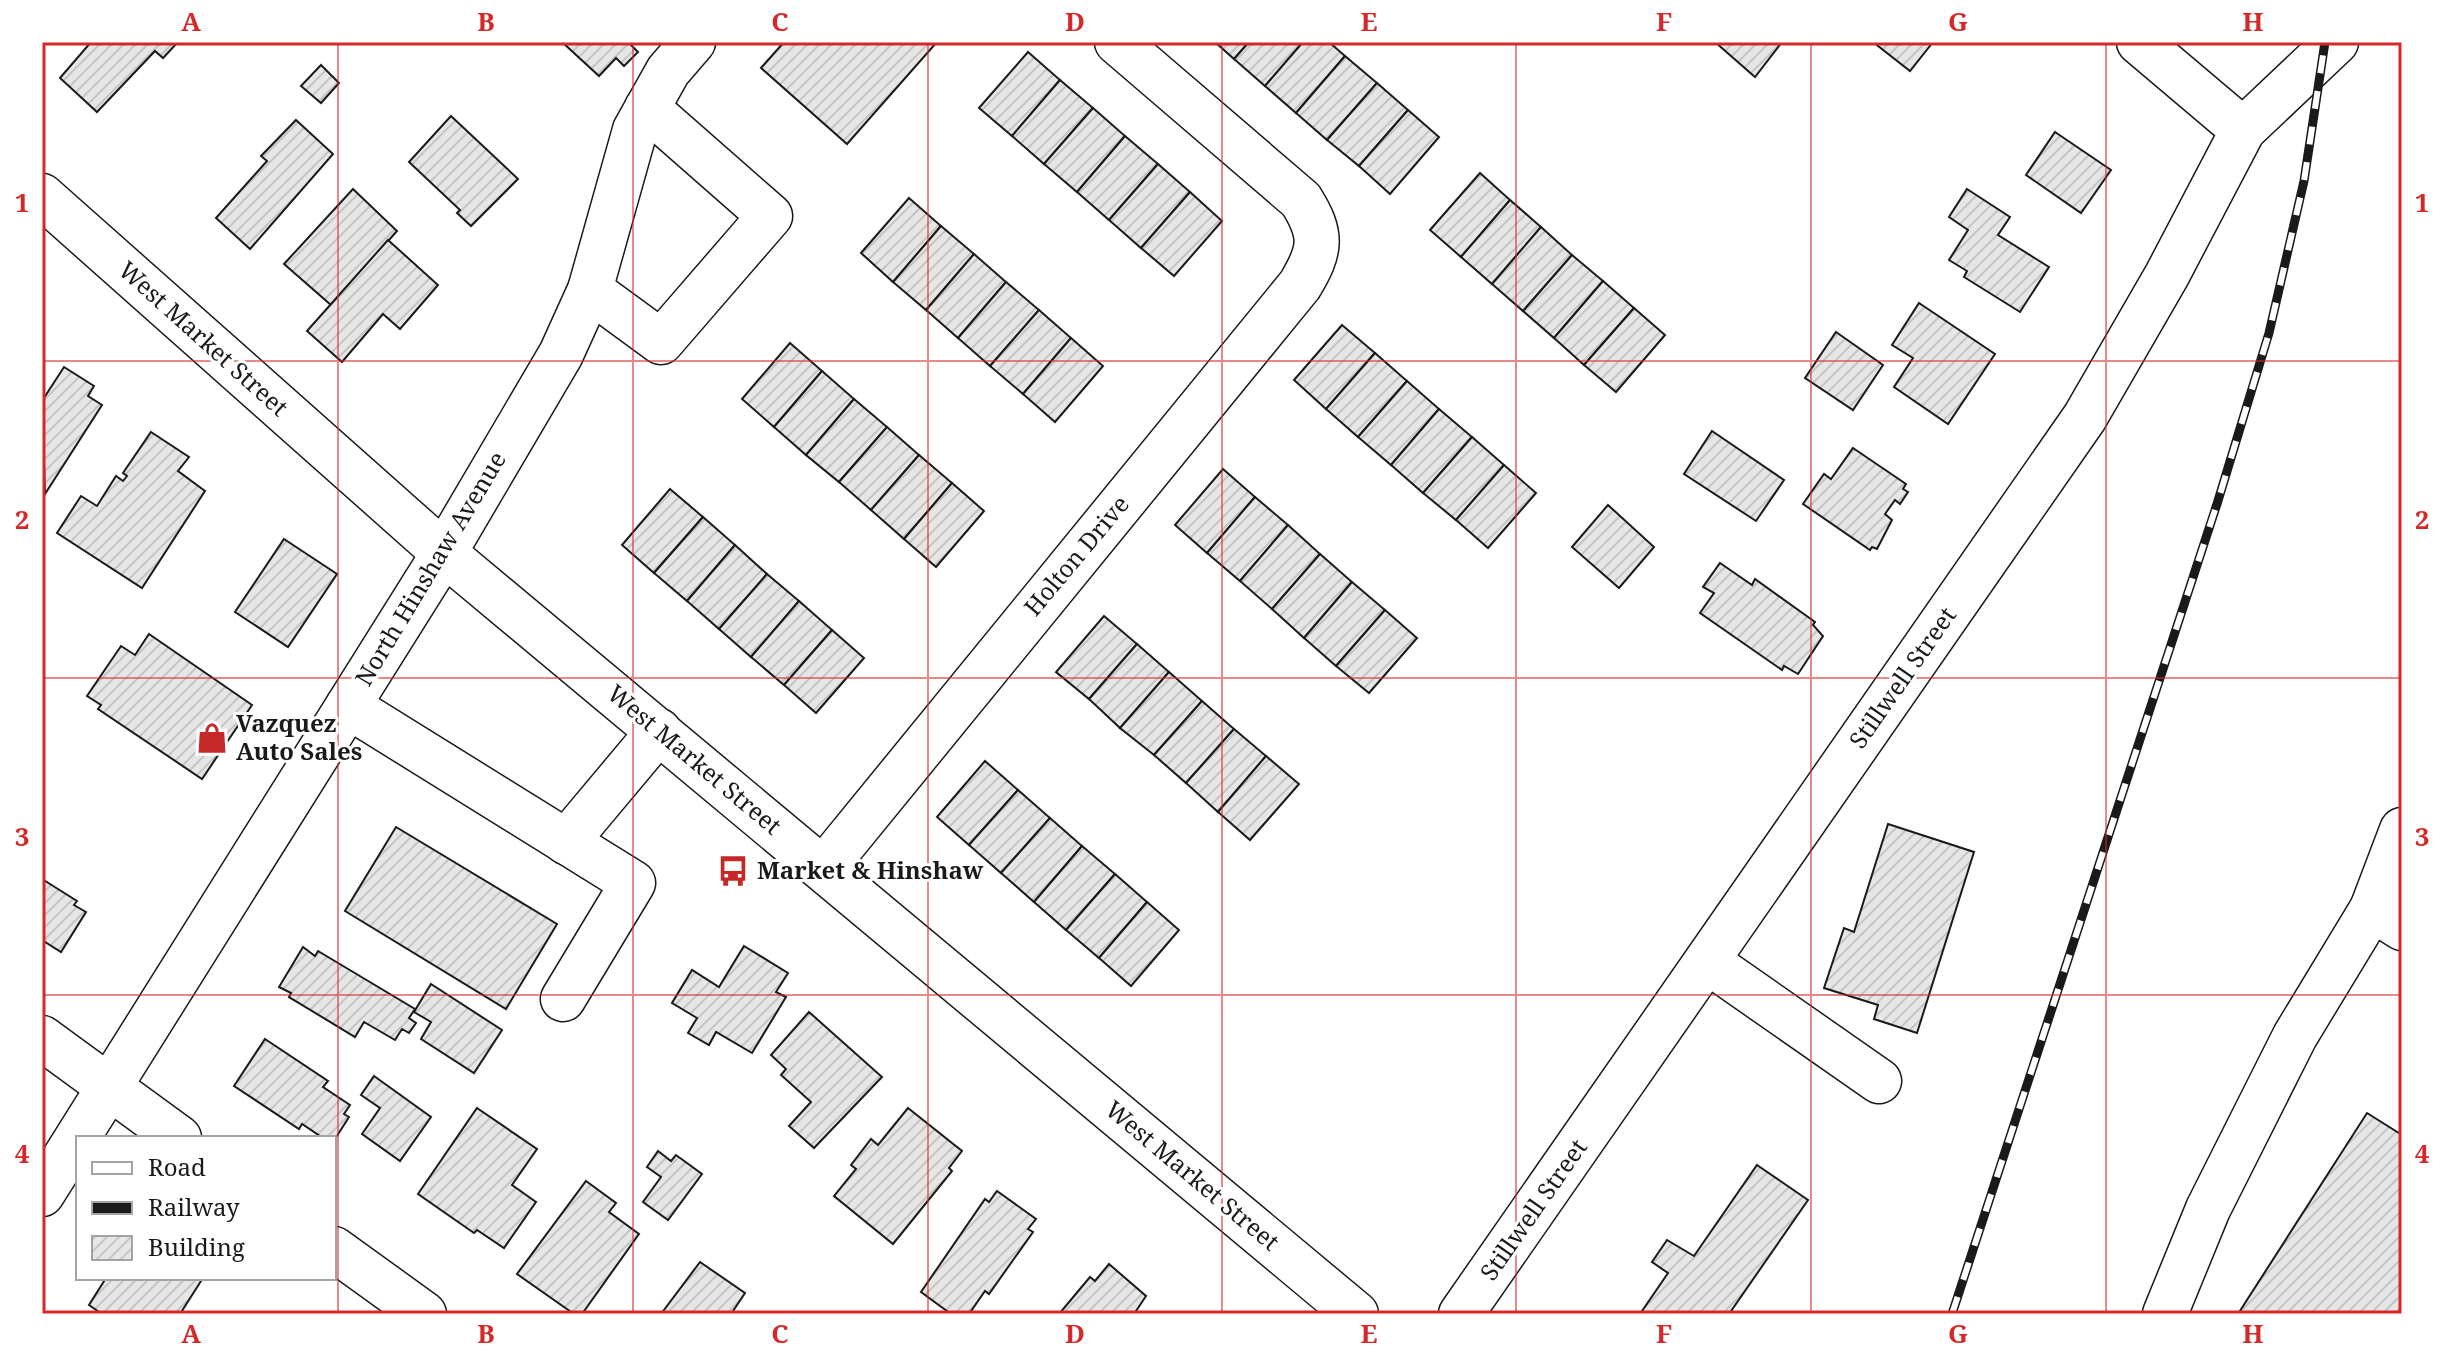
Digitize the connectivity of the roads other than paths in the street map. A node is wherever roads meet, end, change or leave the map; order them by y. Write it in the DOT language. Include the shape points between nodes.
graph roads {
  1 [pos="693,42"];
  2 [pos="1117,42"];
  3 [pos="2139,42"];
  4 [pos="2336,42"];
  5 [pos="647,108"];
  6 [pos="2243,130"];
  7 [pos="42,196"];
  8 [pos="590,290"];
  9 [pos="444,553"];
  10 [pos="348,706"];
  11 [pos="659,731"];
  12 [pos="2402,830"];
  13 [pos="566,842"];
  14 [pos="824,868"];
  15 [pos="2387,918"];
  16 [pos="1707,961"];
  17 [pos="563,999"];
  18 [pos="42,1038"];
  19 [pos="1879,1081"];
  20 [pos="109,1087"];
  21 [pos="78,1136"];
  22 [pos="176,1136"];
  23 [pos="76,1140"];
  24 [pos="42,1194"];
  25 [pos="336,1250"];
  26 [pos="424,1314"];
  27 [pos="1356,1314"];
  28 [pos="1461,1314"];
  29 [pos="2165,1314"];
  1 -- 5 [label="street, North Hinshaw Avenue"];
  2 -- 14 [label="street, Holton Drive" via="1301,200 1315,222 1317,258"];
  3 -- 6 [label="street"];
  4 -- 6 [label="street, Stillwell Street"];
  5 -- 8 [label="street, North Hinshaw Avenue" via="635,130"];
  5 -- 8 [label="street" via="770,216 661,342"];
  6 -- 16 [label="street, Stillwell Street" via="2085,417"];
  7 -- 9 [label="street, West Market Street"];
  8 -- 9 [label="street, North Hinshaw Avenue" via="561,354"];
  9 -- 10 [label="street, North Hinshaw Avenue"];
  9 -- 11 [label="street, West Market Street"];
  10 -- 13 [label="street"];
  10 -- 20 [label="street, North Hinshaw Avenue"];
  11 -- 13 [label="street"];
  11 -- 14 [label="street, West Market Street"];
  12 -- 15 [label="street"];
  13 -- 17 [label="street" via="633,883"];
  14 -- 27 [label="street, West Market Street"];
  15 -- 29 [label="street" via="2295,1036 2208,1209"];
  16 -- 19 [label="street"];
  16 -- 28 [label="street, Stillwell Street"];
  18 -- 20 [label="street"];
  20 -- 21 [label="street, North Hinshaw Avenue"];
  20 -- 22 [label="street"];
  23 -- 24 [label="street, North Hinshaw Avenue"];
  25 -- 26 [label="street"];
}
